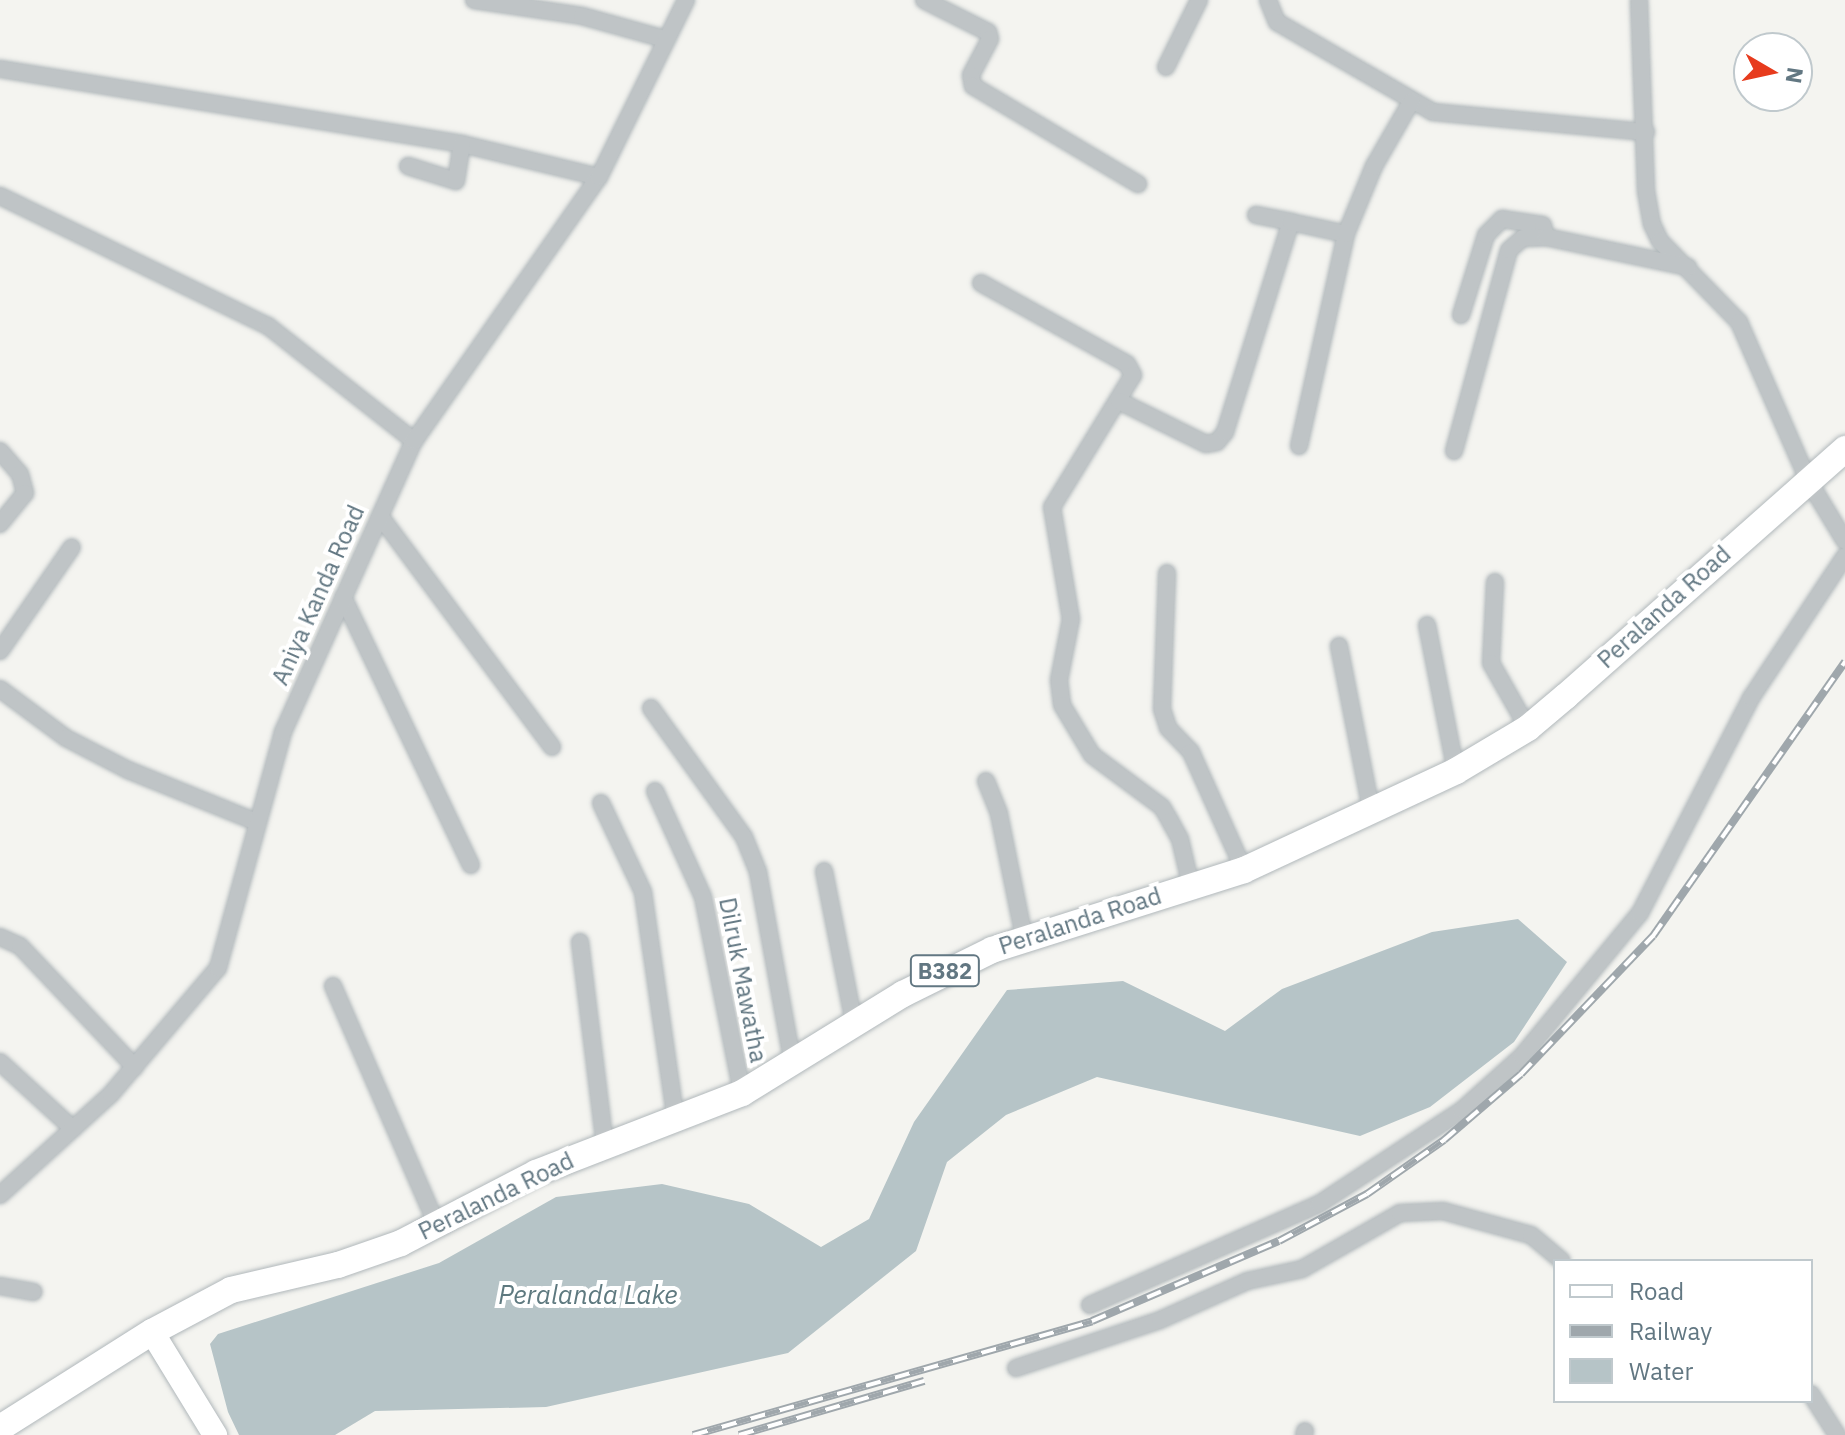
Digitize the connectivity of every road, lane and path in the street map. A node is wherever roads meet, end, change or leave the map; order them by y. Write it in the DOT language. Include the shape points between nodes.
graph roads {
  1 [pos="474,0"];
  2 [pos="686,0"];
  3 [pos="924,0"];
  4 [pos="1199,0"];
  5 [pos="1268,0"];
  6 [pos="1639,0"];
  7 [pos="581,8"];
  8 [pos="665,39"];
  9 [pos="1166,67"];
  10 [pos="0,69"];
  11 [pos="1411,102"];
  12 [pos="1646,132"];
  13 [pos="462,144"];
  14 [pos="408,166"];
  15 [pos="599,177"];
  16 [pos="1138,184"];
  17 [pos="0,196"];
  18 [pos="1256,215"];
  19 [pos="1291,222"];
  20 [pos="1346,234"];
  21 [pos="1546,237"];
  22 [pos="1691,268"];
  23 [pos="981,283"];
  24 [pos="1461,315"];
  25 [pos="1119,401"];
  26 [pos="414,441"];
  27 [pos="1299,446"];
  28 [pos="1845,449"];
  29 [pos="0,451"];
  30 [pos="1454,451"];
  31 [pos="1808,480"];
  32 [pos="380,516"];
  33 [pos="0,524"];
  34 [pos="1845,541"];
  35 [pos="72,547"];
  36 [pos="1845,556"];
  37 [pos="1167,573"];
  38 [pos="1495,582"];
  39 [pos="343,597"];
  40 [pos="1427,625"];
  41 [pos="1339,646"];
  42 [pos="0,651"];
  43 [pos="0,689"];
  44 [pos="651,708"];
  45 [pos="1528,728"];
  46 [pos="552,747"];
  47 [pos="1456,771"];
  48 [pos="986,781"];
  49 [pos="655,791"];
  50 [pos="601,803"];
  51 [pos="1372,814"];
  52 [pos="257,822"];
  53 [pos="471,865"];
  54 [pos="1244,870"];
  55 [pos="824,871"];
  56 [pos="1191,886"];
  57 [pos="0,937"];
  58 [pos="1024,937"];
  59 [pos="580,942"];
  60 [pos="333,986"];
  61 [pos="854,1023"];
  62 [pos="0,1062"];
  63 [pos="793,1064"];
  64 [pos="135,1067"];
  65 [pos="742,1093"];
  66 [pos="676,1122"];
  67 [pos="73,1129"];
  68 [pos="605,1146"];
  69 [pos="0,1195"];
  70 [pos="437,1225"];
  71 [pos="1560,1259"];
  72 [pos="0,1286"];
  73 [pos="33,1292"];
  74 [pos="1090,1305"];
  75 [pos="152,1332"];
  76 [pos="1016,1368"];
  77 [pos="1813,1397"];
  78 [pos="0,1428"];
  79 [pos="215,1435"];
  80 [pos="1837,1435"];
  1 -- 7 [label="street"];
  2 -- 8 [label="street, Aniya Kanda Road"];
  3 -- 16 [label="street" via="988,32 990,39 970,80 973,86"];
  4 -- 9 [label="street"];
  5 -- 11 [label="street" via="1277,22"];
  6 -- 12 [label="street"];
  7 -- 8 [label="street"];
  8 -- 15 [label="street, Aniya Kanda Road"];
  10 -- 13 [label="street"];
  11 -- 12 [label="street" via="1433,112"];
  11 -- 20 [label="street" via="1374,166"];
  12 -- 22 [label="street" via="1652,224 1660,241"];
  13 -- 14 [label="street" via="456,181"];
  13 -- 15 [label="street"];
  15 -- 26 [label="street, Aniya Kanda Road"];
  17 -- 26 [label="street" via="268,326"];
  18 -- 19 [label="street"];
  19 -- 20 [label="street"];
  19 -- 25 [label="street" via="1225,432 1217,442 1206,444"];
  20 -- 27 [label="street"];
  21 -- 22 [label="street"];
  21 -- 24 [label="street" via="1543,225 1502,219 1486,235"];
  21 -- 30 [label="street" via="1523,238 1509,250"];
  22 -- 31 [label="street" via="1739,322"];
  23 -- 25 [label="street" via="1127,364 1133,375"];
  25 -- 56 [label="street" via="1052,507 1071,619 1059,680 1062,705 1092,755 1162,807 1180,839"];
  26 -- 32 [label="street, Aniya Kanda Road"];
  28 -- 31 [label="main road, Peralanda Road / B382"];
  29 -- 33 [label="street" via="20,474 25,493"];
  31 -- 34 [label="street"];
  31 -- 45 [label="main road, Peralanda Road / B382"];
  32 -- 39 [label="street, Aniya Kanda Road"];
  32 -- 46 [label="street"];
  35 -- 42 [label="street"];
  36 -- 74 [label="street" via="1751,698 1640,913 1522,1056 1462,1110 1319,1204"];
  37 -- 54 [label="street" via="1162,709 1168,728 1191,752"];
  38 -- 45 [label="street" via="1491,663"];
  39 -- 52 [label="street, Aniya Kanda Road" via="283,732"];
  39 -- 53 [label="street"];
  40 -- 47 [label="street"];
  41 -- 51 [label="street"];
  43 -- 52 [label="street" via="66,738 128,770"];
  44 -- 63 [label="street" via="744,837 758,872"];
  45 -- 47 [label="main road, Peralanda Road / B382"];
  47 -- 51 [label="main road, Peralanda Road / B382"];
  48 -- 58 [label="street" via="999,814"];
  49 -- 65 [label="street, Dilruk Mawatha" via="703,897"];
  50 -- 66 [label="street" via="643,892"];
  51 -- 54 [label="main road, Peralanda Road / B382"];
  52 -- 64 [label="street, Aniya Kanda Road" via="218,968"];
  54 -- 56 [label="main road, Peralanda Road / B382"];
  55 -- 61 [label="street"];
  56 -- 58 [label="main road, Peralanda Road / B382"];
  57 -- 64 [label="street" via="20,946"];
  58 -- 61 [label="main road, Peralanda Road / B382" via="949,969"];
  59 -- 68 [label="street"];
  60 -- 70 [label="street"];
  61 -- 63 [label="main road, Peralanda Road / B382"];
  62 -- 67 [label="street"];
  63 -- 65 [label="main road, Peralanda Road / B382"];
  64 -- 67 [label="street, Aniya Kanda Road"];
  65 -- 66 [label="main road, Peralanda Road / B382"];
  66 -- 68 [label="main road, Peralanda Road / B382"];
  67 -- 69 [label="street, Aniya Kanda Road"];
  68 -- 70 [label="main road, Peralanda Road / B382" via="536,1173"];
  70 -- 75 [label="main road, Peralanda Road / B382" via="338,1265 231,1290"];
  71 -- 76 [label="street" via="1531,1235 1443,1211 1400,1213 1302,1269 1247,1281 1160,1320"];
  72 -- 73 [label="street"];
  75 -- 78 [label="main road, Peralanda Road / B382"];
  75 -- 79 [label="street"];
  77 -- 80 [label="street"];
}
